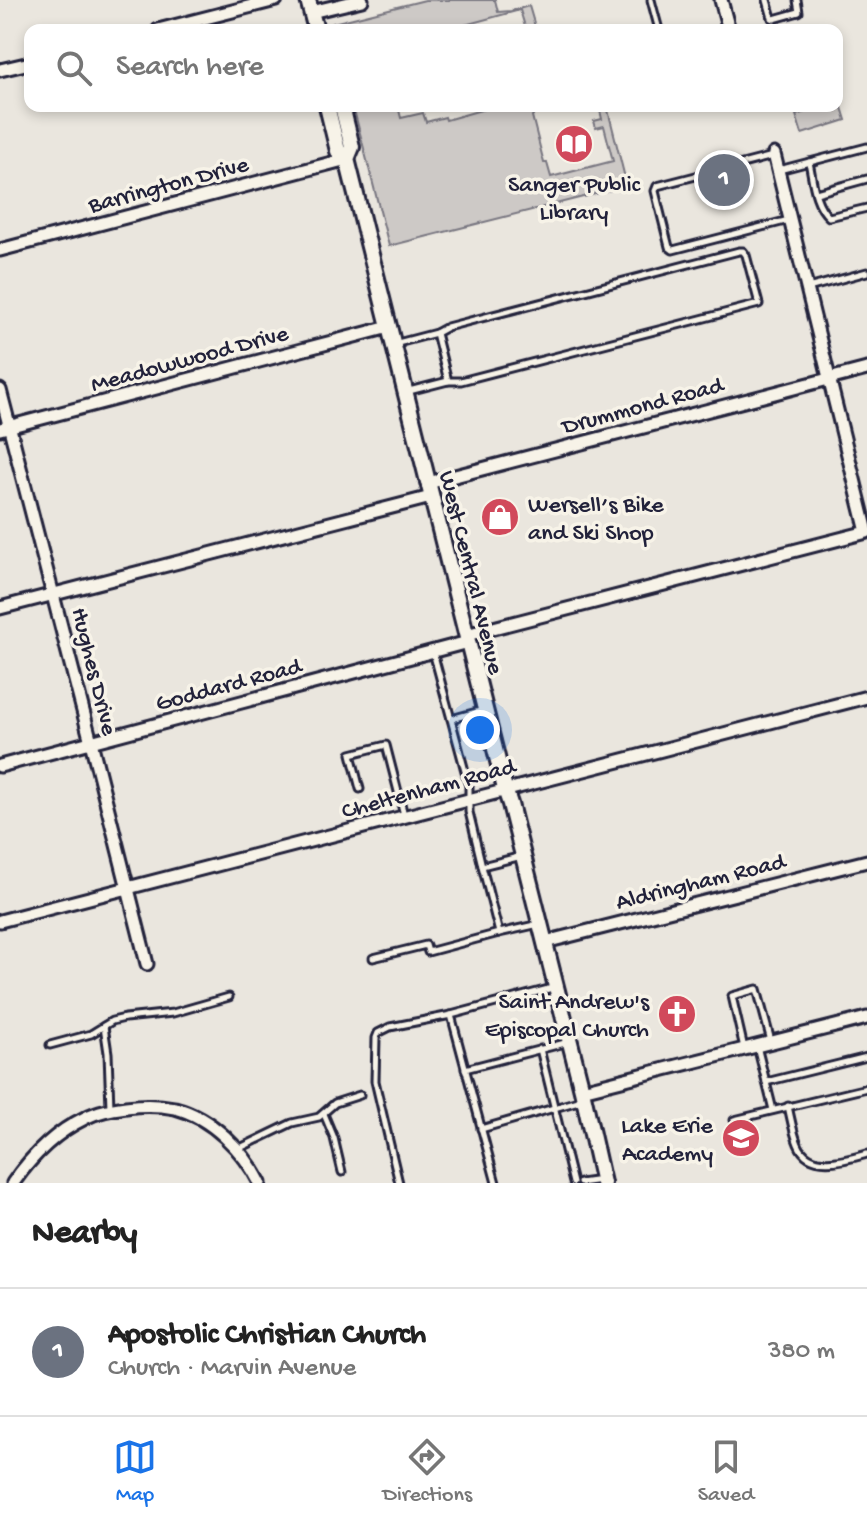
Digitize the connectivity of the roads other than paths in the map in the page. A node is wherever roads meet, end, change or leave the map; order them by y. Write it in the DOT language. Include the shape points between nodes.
graph roads {
  1 [pos="276,0"];
  2 [pos="362,0"];
  3 [pos="651,0"];
  4 [pos="721,0"];
  5 [pos="767,0"];
  6 [pos="797,0"];
  7 [pos="310,6"];
  8 [pos="182,24"];
  9 [pos="657,24"];
  10 [pos="727,24"];
  11 [pos="24,64"];
  12 [pos="0,70"];
  13 [pos="328,112"];
  14 [pos="343,112"];
  15 [pos="867,147"];
  16 [pos="774,155"];
  17 [pos="347,159"];
  18 [pos="809,162"];
  19 [pos="778,171"];
  20 [pos="867,179"];
  21 [pos="816,193"];
  22 [pos="867,208"];
  23 [pos="790,220"];
  24 [pos="0,250"];
  25 [pos="867,272"];
  26 [pos="807,288"];
  27 [pos="389,327"];
  28 [pos="436,333"];
  29 [pos="393,344"];
  30 [pos="867,369"];
  31 [pos="829,379"];
  32 [pos="448,381"];
  33 [pos="0,390"];
  34 [pos="406,392"];
  35 [pos="5,428"];
  36 [pos="429,490"];
  37 [pos="867,532"];
  38 [pos="53,594"];
  39 [pos="0,608"];
  40 [pos="467,638"];
  41 [pos="433,651"];
  42 [pos="867,697"];
  43 [pos="485,710"];
  44 [pos="451,719"];
  45 [pos="91,742"];
  46 [pos="0,766"];
  47 [pos="360,789"];
  48 [pos="505,789"];
  49 [pos="469,799"];
  50 [pos="405,816"];
  51 [pos="523,855"];
  52 [pos="867,861"];
  53 [pos="482,866"];
  54 [pos="127,888"];
  55 [pos="0,921"];
  56 [pos="540,923"];
  57 [pos="499,933"];
  58 [pos="545,942"];
  59 [pos="373,958"];
  60 [pos="147,964"];
  61 [pos="556,987"];
  62 [pos="229,997"];
  63 [pos="451,1015"];
  64 [pos="867,1019"];
  65 [pos="104,1026"];
  66 [pos="570,1042"];
  67 [pos="771,1042"];
  68 [pos="50,1045"];
  69 [pos="751,1047"];
  70 [pos="540,1049"];
  71 [pos="867,1057"];
  72 [pos="465,1069"];
  73 [pos="766,1082"];
  74 [pos="867,1088"];
  75 [pos="360,1095"];
  76 [pos="582,1095"];
  77 [pos="788,1106"];
  78 [pos="554,1108"];
  79 [pos="110,1109"];
  80 [pos="773,1110"];
  81 [pos="324,1114"];
  82 [pos="734,1120"];
  83 [pos="481,1129"];
  84 [pos="237,1149"];
  85 [pos="867,1154"];
  86 [pos="342,1172"];
  87 [pos="602,1182"];
  88 [pos="13,1183"];
  89 [pos="260,1183"];
  90 [pos="399,1183"];
  91 [pos="496,1183"];
  92 [pos="573,1183"];
  93 [pos="580,1183"];
  1 -- 8 [label="street"];
  2 -- 7 [label="street"];
  3 -- 9 [label="lane"];
  4 -- 10 [label="street"];
  5 -- 6 [label="lane" via="774,19 799,12"];
  11 -- 12 [label="street"];
  13 -- 17 [label="main road, West Central Avenue" via="338,151"];
  14 -- 17 [label="main road, West Central Avenue" via="352,147"];
  15 -- 18 [label="lane"];
  16 -- 19 [label="street"];
  16 -- 23 [label="lane" via="660,184 655,191 673,250"];
  17 -- 24 [label="street, Barrington Drive"];
  17 -- 27 [label="main road, West Central Avenue"];
  18 -- 19 [label="lane"];
  18 -- 21 [label="lane"];
  19 -- 23 [label="street"];
  20 -- 21 [label="lane"];
  21 -- 22 [label="lane" via="829,217"];
  23 -- 26 [label="street"];
  25 -- 26 [label="lane"];
  26 -- 31 [label="street"];
  27 -- 29 [label="main road, West Central Avenue"];
  27 -- 35 [label="street, Meadowwood Drive"];
  28 -- 29 [label="lane"];
  28 -- 32 [label="lane"];
  28 -- 32 [label="lane" via="739,251 746,255 759,304"];
  29 -- 34 [label="main road, West Central Avenue"];
  30 -- 31 [label="street, Drummond Road"];
  31 -- 36 [label="street, Drummond Road"];
  31 -- 37 [label="street"];
  32 -- 34 [label="lane"];
  33 -- 35 [label="street, Hughes Drive"];
  34 -- 36 [label="main road, West Central Avenue"];
  35 -- 38 [label="street, Hughes Drive"];
  36 -- 38 [label="street, Drummond Road"];
  36 -- 40 [label="main road, West Central Avenue"];
  37 -- 40 [label="street, Goddard Road"];
  38 -- 39 [label="street, Drummond Road"];
  38 -- 45 [label="street, Hughes Drive"];
  40 -- 41 [label="street, Goddard Road"];
  40 -- 43 [label="main road, West Central Avenue"];
  41 -- 44 [label="lane"];
  41 -- 45 [label="street, Goddard Road"];
  42 -- 48 [label="street, Cheltenham Road"];
  43 -- 44 [label="lane"];
  43 -- 48 [label="main road, West Central Avenue"];
  44 -- 49 [label="lane"];
  45 -- 46 [label="street, Goddard Road"];
  45 -- 54 [label="street, Hughes Drive"];
  47 -- 50 [label="lane" via="351,754 386,745"];
  48 -- 49 [label="street, Cheltenham Road"];
  48 -- 51 [label="main road, West Central Avenue"];
  49 -- 50 [label="street, Cheltenham Road"];
  49 -- 53 [label="lane"];
  50 -- 54 [label="street, Cheltenham Road"];
  51 -- 53 [label="lane"];
  51 -- 56 [label="main road, West Central Avenue"];
  52 -- 58 [label="street, Aldringham Road"];
  53 -- 57 [label="lane"];
  54 -- 55 [label="street, Cheltenham Road"];
  54 -- 60 [label="street, Hughes Drive"];
  56 -- 57 [label="lane"];
  56 -- 58 [label="main road, West Central Avenue"];
  57 -- 59 [label="lane" via="428,952 426,945"];
  58 -- 61 [label="main road, West Central Avenue"];
  61 -- 63 [label="lane"];
  61 -- 66 [label="main road, West Central Avenue"];
  62 -- 65 [label="lane"];
  63 -- 72 [label="lane"];
  63 -- 90 [label="lane" via="390,1027 376,1038 375,1081"];
  64 -- 67 [label="street"];
  65 -- 68 [label="lane"];
  65 -- 79 [label="lane"];
  66 -- 70 [label="lane"];
  66 -- 76 [label="main road, West Central Avenue"];
  67 -- 69 [label="street"];
  67 -- 69 [label="lane" via="757,989 732,996"];
  69 -- 73 [label="lane"];
  69 -- 76 [label="street"];
  70 -- 72 [label="lane"];
  70 -- 78 [label="lane"];
  71 -- 73 [label="lane"];
  72 -- 83 [label="lane"];
  73 -- 80 [label="lane"];
  74 -- 77 [label="lane"];
  75 -- 81 [label="lane" via="335,1103"];
  76 -- 78 [label="lane"];
  76 -- 87 [label="main road, West Central Avenue"];
  77 -- 80 [label="lane"];
  77 -- 85 [label="lane" via="806,1155 836,1162"];
  78 -- 83 [label="lane"];
  78 -- 92 [label="lane"];
  79 -- 84 [label="street" via="177,1109 192,1114"];
  79 -- 88 [label="street" via="70,1126"];
  80 -- 82 [label="lane"];
  81 -- 84 [label="lane"];
  81 -- 86 [label="lane"];
  83 -- 91 [label="lane"];
  84 -- 89 [label="street"];
  87 -- 93 [label="lane"];
}
